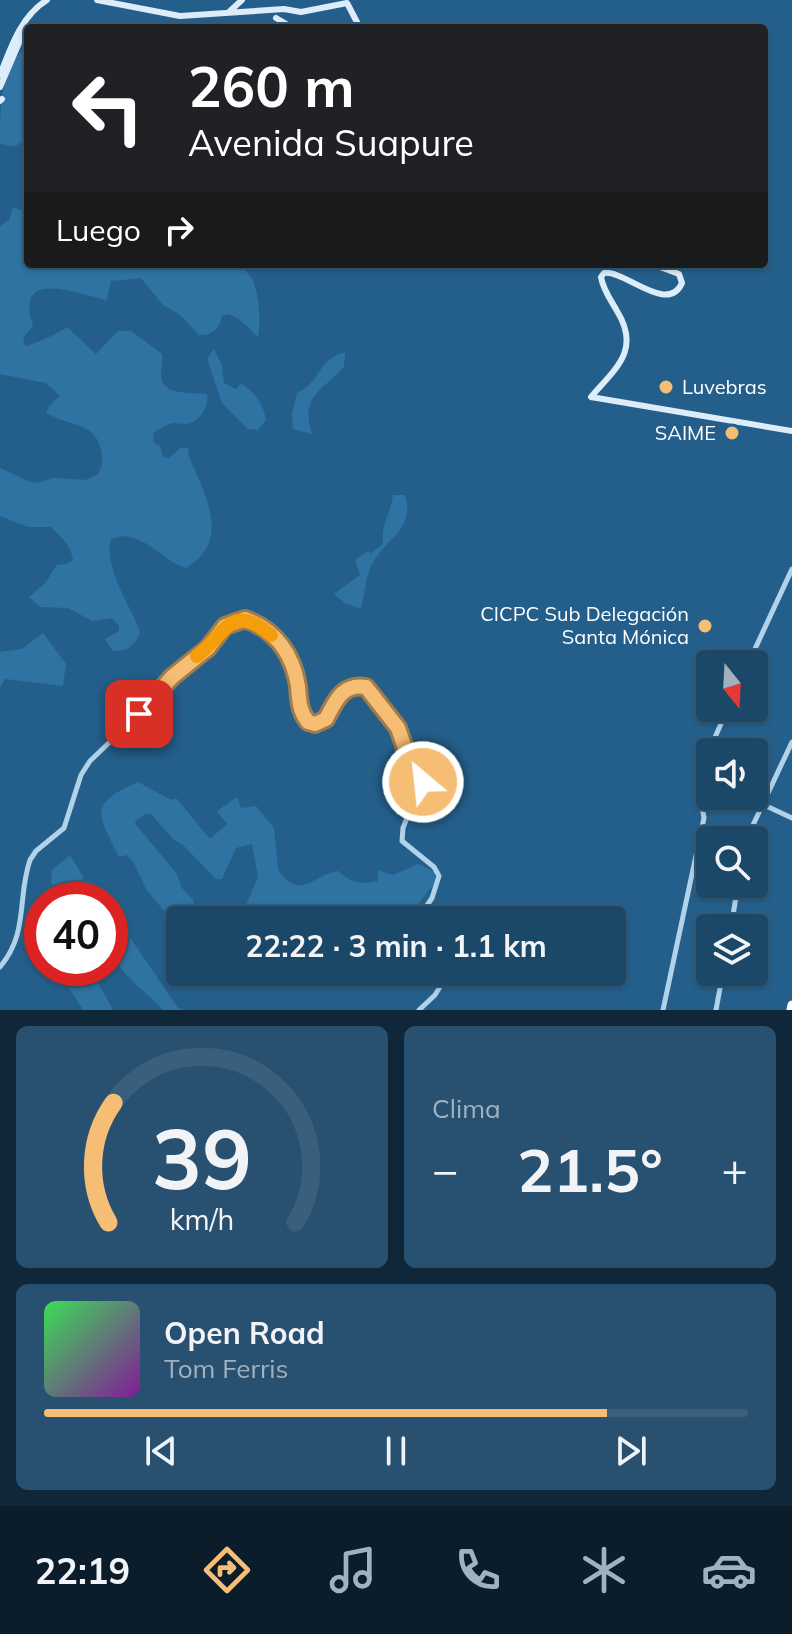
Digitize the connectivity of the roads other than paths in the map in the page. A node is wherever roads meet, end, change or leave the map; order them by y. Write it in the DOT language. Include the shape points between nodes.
graph roads {
  1 [pos="47,0"];
  2 [pos="97,0"];
  3 [pos="242,0"];
  4 [pos="301,12"];
  5 [pos="230,14"];
  6 [pos="270,15"];
  7 [pos="287,24"];
  8 [pos="294,24"];
  9 [pos="358,24"];
  10 [pos="20,29"];
  11 [pos="0,75"];
  12 [pos="0,87"];
  13 [pos="663,268"];
  14 [pos="792,431"];
  15 [pos="792,569"];
  16 [pos="754,650"];
  17 [pos="792,742"];
  18 [pos="768,795"];
  19 [pos="768,806"];
  20 [pos="704,810"];
  21 [pos="792,817"];
  22 [pos="736,898"];
  23 [pos="735,903"];
  24 [pos="427,906"];
  25 [pos="733,914"];
  26 [pos="743,914"];
  27 [pos="0,967"];
  28 [pos="440,986"];
  29 [pos="720,986"];
  30 [pos="419,1010"];
  31 [pos="663,1010"];
  32 [pos="716,1010"];
  1 -- 10 [label="main road"];
  2 -- 5 [label="main road" via="174,15"];
  3 -- 5 [label="main road"];
  4 -- 6 [label="main road" via="284,9"];
  4 -- 8 [label="main road"];
  4 -- 9 [label="main road" via="347,3"];
  5 -- 6 [label="main road"];
  6 -- 7 [label="main road"];
  10 -- 11 [label="main road"];
  10 -- 12 [label="main road"];
  13 -- 14 [label="main road" via="679,274 682,283 670,294 614,272 601,277 628,340 621,361 591,397"];
  15 -- 16 [label="street"];
  17 -- 18 [label="street"];
  19 -- 21 [label="street"];
  20 -- 31 [label="street"];
  22 -- 23 [label="street"];
  23 -- 25 [label="street"];
  23 -- 26 [label="street"];
  24 -- 27 [label="street" via="439,876 402,841 423,778 409,760 398,728 372,692 358,686 337,697 326,719 308,722 289,653 245,619 225,626 84,769 68,821 30,860 16,938"];
  28 -- 30 [label="street"];
  29 -- 32 [label="street"];
}
